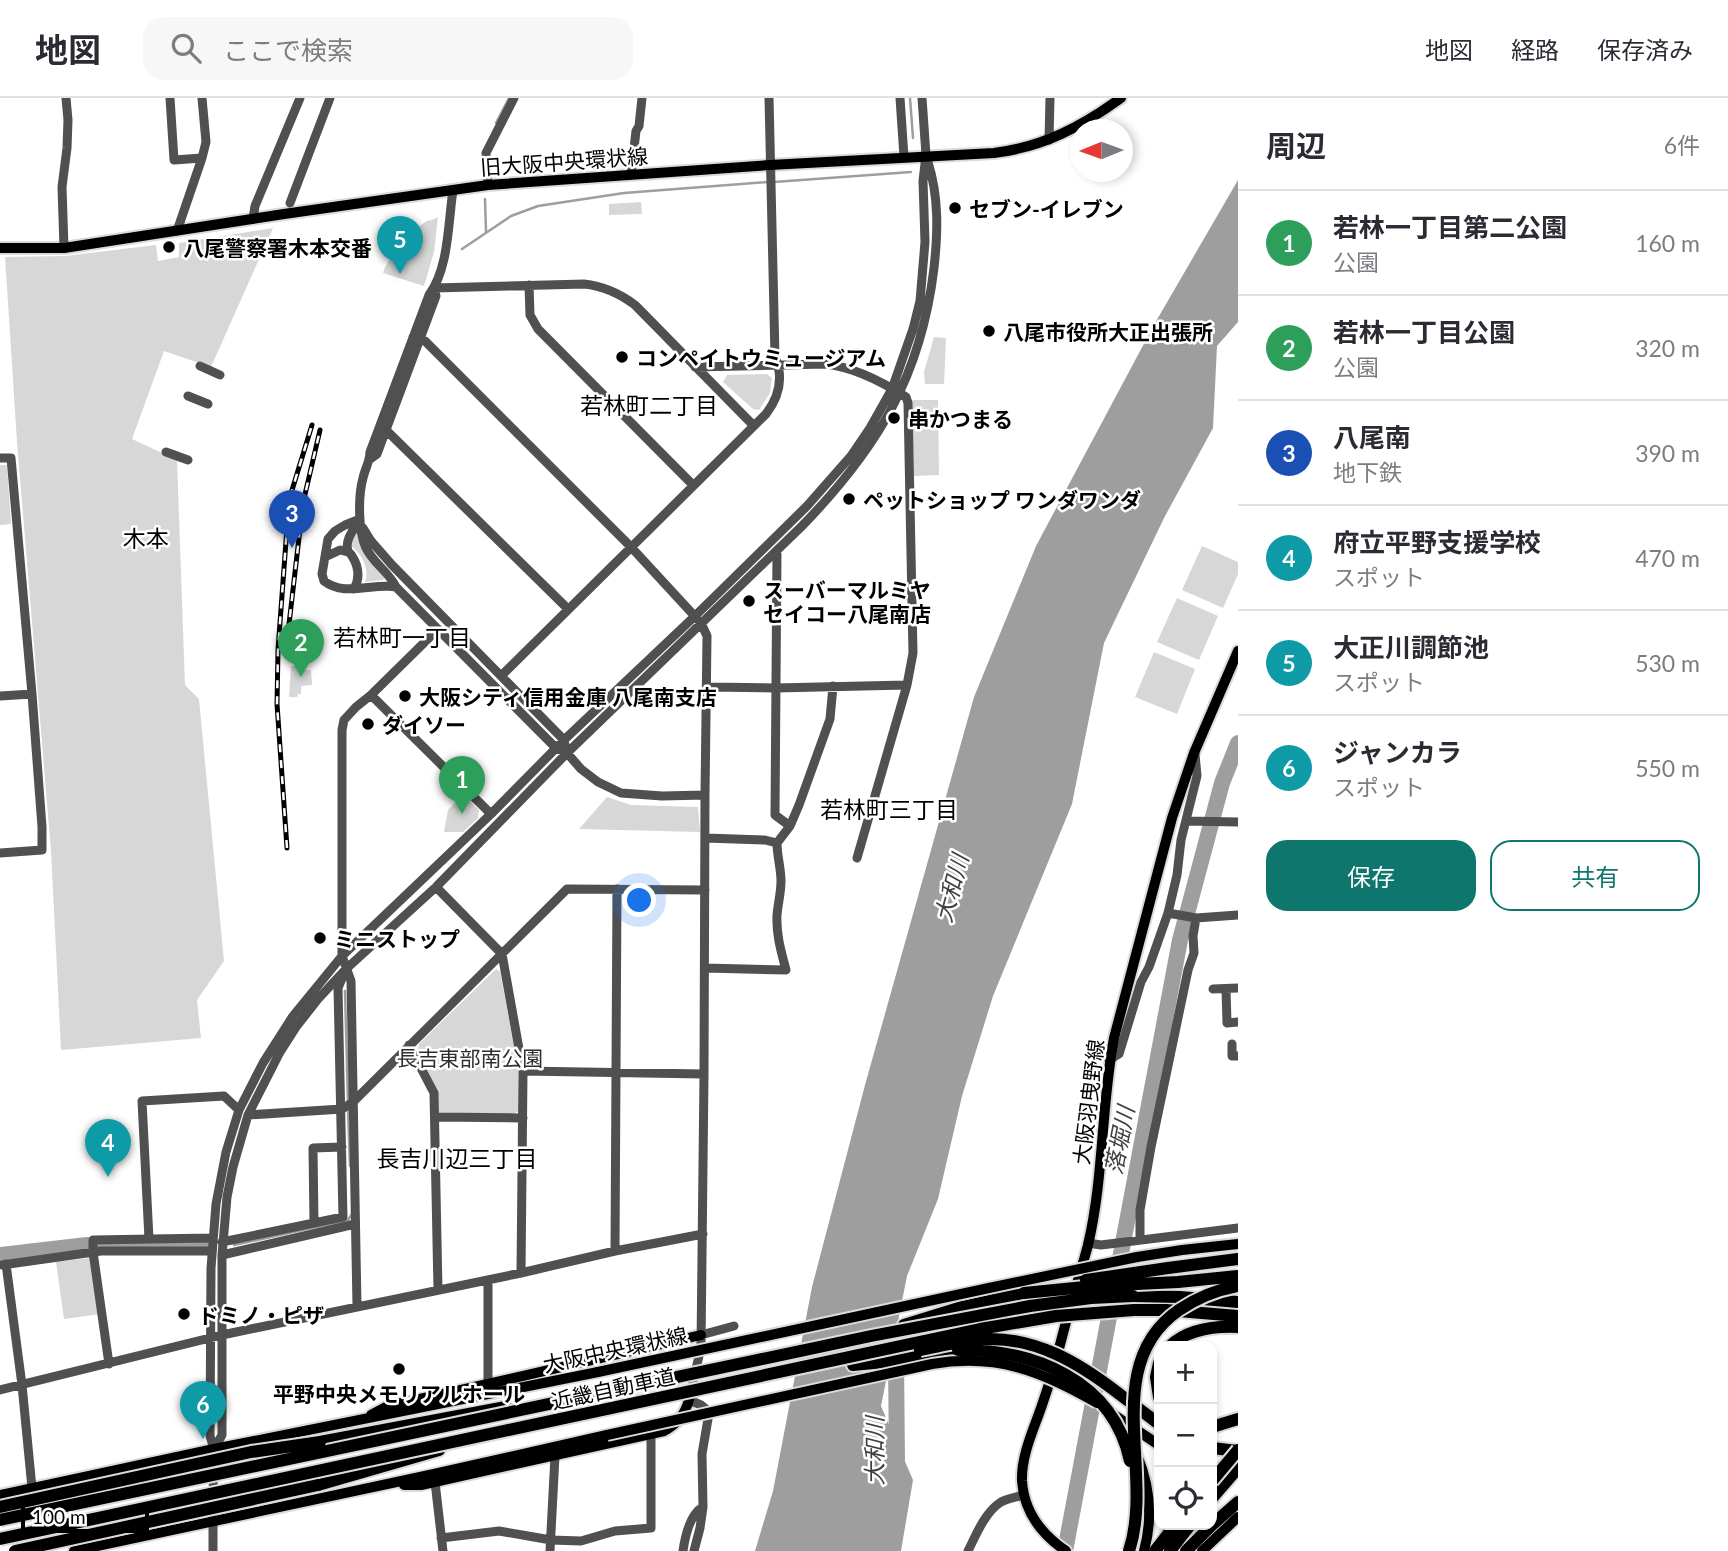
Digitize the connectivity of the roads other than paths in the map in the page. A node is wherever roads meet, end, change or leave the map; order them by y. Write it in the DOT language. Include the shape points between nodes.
graph roads {
  1 [pos="65,98"];
  2 [pos="170,98"];
  3 [pos="202,98"];
  4 [pos="300,98"];
  5 [pos="330,98"];
  6 [pos="514,98"];
  7 [pos="642,98"];
  8 [pos="769,98"];
  9 [pos="900,98"];
  10 [pos="922,98"];
  11 [pos="1050,98"];
  12 [pos="1121,98"];
  13 [pos="1049,140"];
  14 [pos="926,155"];
  15 [pos="904,157"];
  16 [pos="202,158"];
  17 [pos="770,165"];
  18 [pos="631,175"];
  19 [pos="488,185"];
  20 [pos="453,190"];
  21 [pos="290,202"];
  22 [pos="253,219"];
  23 [pos="177,231"];
  24 [pos="0,248"];
  25 [pos="64,248"];
  26 [pos="529,285"];
  27 [pos="434,288"];
  28 [pos="416,338"];
  29 [pos="779,365"];
  30 [pos="200,366"];
  31 [pos="695,367"];
  32 [pos="220,375"];
  33 [pos="896,391"];
  34 [pos="188,396"];
  35 [pos="208,404"];
  36 [pos="754,426"];
  37 [pos="386,429"];
  38 [pos="166,452"];
  39 [pos="0,458"];
  40 [pos="370,459"];
  41 [pos="188,460"];
  42 [pos="694,485"];
  43 [pos="361,523"];
  44 [pos="631,547"];
  45 [pos="777,550"];
  46 [pos="348,552"];
  47 [pos="325,557"];
  48 [pos="396,587"];
  49 [pos="354,589"];
  50 [pos="568,609"];
  51 [pos="698,619"];
  52 [pos="438,629"];
  53 [pos="1238,651"];
  54 [pos="502,675"];
  55 [pos="906,685"];
  56 [pos="833,686"];
  57 [pos="707,687"];
  58 [pos="776,688"];
  59 [pos="32,694"];
  60 [pos="371,695"];
  61 [pos="0,696"];
  62 [pos="564,740"];
  63 [pos="556,748"];
  64 [pos="567,753"];
  65 [pos="1194,753"];
  66 [pos="705,795"];
  67 [pos="491,814"];
  68 [pos="1191,821"];
  69 [pos="1238,822"];
  70 [pos="790,826"];
  71 [pos="705,838"];
  72 [pos="777,843"];
  73 [pos="0,853"];
  74 [pos="857,858"];
  75 [pos="436,887"];
  76 [pos="617,889"];
  77 [pos="705,890"];
  78 [pos="1168,913"];
  79 [pos="1238,915"];
  80 [pos="1196,918"];
  81 [pos="502,954"];
  82 [pos="342,956"];
  83 [pos="705,968"];
  84 [pos="346,969"];
  85 [pos="1238,988"];
  86 [pos="1213,989"];
  87 [pos="1226,989"];
  88 [pos="1238,1022"];
  89 [pos="1232,1044"];
  90 [pos="409,1045"];
  91 [pos="1238,1056"];
  92 [pos="1109,1060"];
  93 [pos="523,1071"];
  94 [pos="616,1072"];
  95 [pos="704,1074"];
  96 [pos="353,1102"];
  97 [pos="342,1109"];
  98 [pos="244,1112"];
  99 [pos="435,1117"];
  100 [pos="523,1118"];
  101 [pos="342,1147"];
  102 [pos="314,1223"];
  103 [pos="355,1224"];
  104 [pos="1238,1228"];
  105 [pos="703,1234"];
  106 [pos="149,1238"];
  107 [pos="212,1238"];
  108 [pos="1136,1240"];
  109 [pos="222,1242"];
  110 [pos="1088,1243"];
  111 [pos="1238,1244"];
  112 [pos="212,1251"];
  113 [pos="615,1251"];
  114 [pos="93,1252"];
  115 [pos="222,1255"];
  116 [pos="1238,1259"];
  117 [pos="3,1265"];
  118 [pos="521,1273"];
  119 [pos="1238,1276"];
  120 [pos="488,1280"];
  121 [pos="1238,1286"];
  122 [pos="438,1290"];
  123 [pos="1024,1293"];
  124 [pos="1238,1302"];
  125 [pos="1133,1303"];
  126 [pos="357,1306"];
  127 [pos="1238,1316"];
  128 [pos="734,1326"];
  129 [pos="1238,1327"];
  130 [pos="222,1335"];
  131 [pos="701,1335"];
  132 [pos="870,1336"];
  133 [pos="211,1338"];
  134 [pos="1176,1341"];
  135 [pos="109,1364"];
  136 [pos="853,1365"];
  137 [pos="488,1384"];
  138 [pos="22,1385"];
  139 [pos="0,1390"];
  140 [pos="607,1392"];
  141 [pos="668,1396"];
  142 [pos="689,1399"];
  143 [pos="1097,1403"];
  144 [pos="1238,1419"];
  145 [pos="1154,1420"];
  146 [pos="359,1421"];
  147 [pos="1217,1426"];
  148 [pos="500,1433"];
  149 [pos="651,1434"];
  150 [pos="1154,1441"];
  151 [pos="1217,1449"];
  152 [pos="214,1450"];
  153 [pos="1238,1451"];
  154 [pos="555,1456"];
  155 [pos="1217,1466"];
  156 [pos="1238,1468"];
  157 [pos="1217,1475"];
  158 [pos="435,1482"];
  159 [pos="373,1487"];
  160 [pos="32,1488"];
  161 [pos="1217,1492"];
  162 [pos="0,1495"];
  163 [pos="1024,1495"];
  164 [pos="1238,1502"];
  165 [pos="0,1507"];
  166 [pos="703,1507"];
  167 [pos="1137,1510"];
  168 [pos="1238,1517"];
  169 [pos="0,1520"];
  170 [pos="1217,1521"];
  171 [pos="213,1522"];
  172 [pos="1171,1530"];
  173 [pos="1186,1530"];
  174 [pos="1207,1530"];
  175 [pos="441,1538"];
  176 [pos="0,1539"];
  177 [pos="551,1540"];
  178 [pos="96,1549"];
  179 [pos="15,1551"];
  180 [pos="74,1551"];
  181 [pos="213,1551"];
  182 [pos="443,1551"];
  183 [pos="550,1551"];
  184 [pos="683,1551"];
  185 [pos="694,1551"];
  186 [pos="968,1551"];
  187 [pos="1066,1551"];
  188 [pos="1129,1551"];
  189 [pos="1144,1551"];
  190 [pos="1155,1551"];
  191 [pos="1170,1551"];
  192 [pos="1186,1551"];
  193 [pos="1202,1551"];
  1 -- 25 [label="street"];
  2 -- 16 [label="street" via="174,160"];
  3 -- 16 [label="street" via="206,142"];
  4 -- 22 [label="street"];
  5 -- 21 [label="street"];
  6 -- 19 [label="street" via="486,153"];
  7 -- 18 [label="street"];
  8 -- 17 [label="street"];
  9 -- 15 [label="street"];
  10 -- 14 [label="street"];
  11 -- 13 [label="street"];
  12 -- 13 [label="main road, 旧大阪中央環状線"];
  13 -- 14 [label="main road, 旧大阪中央環状線" via="994,153"];
  14 -- 15 [label="main road, 旧大阪中央環状線"];
  14 -- 33 [label="street" via="934,183 936,246 927,315 917,351"];
  15 -- 17 [label="main road, 旧大阪中央環状線"];
  16 -- 23 [label="street"];
  17 -- 18 [label="main road, 旧大阪中央環状線"];
  17 -- 29 [label="street" via="775,357"];
  18 -- 19 [label="main road, 旧大阪中央環状線"];
  19 -- 20 [label="main road, 旧大阪中央環状線"];
  20 -- 22 [label="main road, 旧大阪中央環状線"];
  20 -- 27 [label="street" via="441,271"];
  22 -- 23 [label="main road, 旧大阪中央環状線"];
  23 -- 25 [label="main road, 旧大阪中央環状線"];
  24 -- 25 [label="main road, 旧大阪中央環状線"];
  26 -- 27 [label="street"];
  26 -- 31 [label="street" via="584,284 615,292 635,305"];
  26 -- 42 [label="street" via="530,315 538,328"];
  27 -- 28 [label="street"];
  28 -- 37 [label="street"];
  28 -- 40 [label="street"];
  28 -- 44 [label="street" via="425,341"];
  29 -- 31 [label="street"];
  29 -- 33 [label="street" via="841,365"];
  29 -- 36 [label="street" via="774,404"];
  30 -- 32 [label="street"];
  31 -- 36 [label="street"];
  33 -- 45 [label="street" via="871,445 850,474"];
  33 -- 51 [label="street" via="832,480"];
  33 -- 55 [label="street" via="906,397 908,416 912,653"];
  34 -- 35 [label="street"];
  36 -- 42 [label="street"];
  37 -- 40 [label="street" via="377,454"];
  37 -- 50 [label="street"];
  38 -- 41 [label="street"];
  39 -- 59 [label="street" via="11,458"];
  40 -- 43 [label="street" via="360,490"];
  42 -- 44 [label="street"];
  43 -- 46 [label="street" via="350,535"];
  43 -- 47 [label="street" via="335,531 327,539"];
  43 -- 48 [label="street" via="366,549"];
  43 -- 54 [label="street" via="392,565"];
  44 -- 50 [label="street"];
  44 -- 51 [label="street"];
  45 -- 51 [label="street"];
  45 -- 58 [label="street"];
  46 -- 47 [label="street"];
  46 -- 49 [label="street" via="359,574"];
  47 -- 49 [label="street" via="324,581 331,587"];
  48 -- 49 [label="street"];
  48 -- 52 [label="street"];
  50 -- 54 [label="street"];
  51 -- 57 [label="street" via="707,636"];
  51 -- 62 [label="street"];
  51 -- 64 [label="street" via="638,687"];
  52 -- 60 [label="street"];
  52 -- 63 [label="street"];
  53 -- 65 [label="main road, 大阪羽曳野線"];
  54 -- 62 [label="street"];
  55 -- 56 [label="street"];
  55 -- 74 [label="street"];
  56 -- 58 [label="street"];
  56 -- 70 [label="street" via="830,719"];
  57 -- 58 [label="street"];
  57 -- 66 [label="street"];
  58 -- 70 [label="street" via="775,815"];
  59 -- 61 [label="street"];
  59 -- 73 [label="street" via="43,850"];
  60 -- 67 [label="street"];
  60 -- 82 [label="street" via="345,720 342,730"];
  62 -- 63 [label="street"];
  62 -- 64 [label="street"];
  63 -- 64 [label="street"];
  63 -- 67 [label="street"];
  64 -- 66 [label="street" via="598,782 621,793"];
  64 -- 75 [label="street"];
  65 -- 68 [label="street" via="1197,776"];
  65 -- 92 [label="main road, 大阪羽曳野線" via="1172,818"];
  66 -- 71 [label="street"];
  67 -- 82 [label="street"];
  68 -- 69 [label="street"];
  68 -- 78 [label="street"];
  70 -- 72 [label="street"];
  71 -- 72 [label="street"];
  71 -- 77 [label="street"];
  72 -- 83 [label="street" via="781,892 777,936 786,970"];
  75 -- 81 [label="street"];
  75 -- 84 [label="street"];
  76 -- 77 [label="street"];
  76 -- 81 [label="street" via="568,889"];
  76 -- 94 [label="street"];
  77 -- 83 [label="street"];
  78 -- 80 [label="street"];
  78 -- 92 [label="street" via="1119,1054"];
  79 -- 80 [label="street"];
  80 -- 108 [label="street" via="1194,953 1146,1172"];
  81 -- 90 [label="street"];
  81 -- 93 [label="street"];
  82 -- 84 [label="street"];
  82 -- 98 [label="street" via="293,1016 263,1063"];
  83 -- 95 [label="street"];
  84 -- 96 [label="street" via="351,981"];
  84 -- 97 [label="street" via="338,988"];
  84 -- 98 [label="street" via="296,1027"];
  85 -- 87 [label="street"];
  86 -- 87 [label="street"];
  87 -- 88 [label="street" via="1227,1023"];
  89 -- 91 [label="street" via="1232,1056"];
  90 -- 96 [label="street"];
  90 -- 99 [label="street" via="434,1093"];
  92 -- 110 [label="main road, 大阪羽曳野線"];
  93 -- 94 [label="street"];
  93 -- 100 [label="street"];
  94 -- 95 [label="street"];
  94 -- 113 [label="street"];
  95 -- 105 [label="street"];
  96 -- 97 [label="street"];
  96 -- 103 [label="street"];
  97 -- 98 [label="street"];
  97 -- 101 [label="street"];
  98 -- 106 [label="street" via="224,1096 142,1101"];
  98 -- 107 [label="street" via="226,1152"];
  98 -- 109 [label="street"];
  99 -- 100 [label="street"];
  99 -- 122 [label="street"];
  100 -- 118 [label="street"];
  101 -- 102 [label="street" via="343,1217"];
  101 -- 102 [label="street" via="313,1148"];
  102 -- 109 [label="street"];
  103 -- 115 [label="street"];
  103 -- 126 [label="street"];
  104 -- 108 [label="street"];
  105 -- 113 [label="street"];
  105 -- 131 [label="street"];
  106 -- 107 [label="street"];
  106 -- 114 [label="street" via="93,1240"];
  107 -- 112 [label="street"];
  108 -- 110 [label="street"];
  109 -- 115 [label="street"];
  110 -- 163 [label="main road, 大阪羽曳野線" via="1023,1465"];
  111 -- 146 [label="main road, 大阪中央環状線, bridge" via="1137,1257"];
  112 -- 114 [label="street"];
  112 -- 133 [label="street"];
  113 -- 118 [label="street"];
  114 -- 117 [label="street"];
  114 -- 135 [label="street"];
  115 -- 130 [label="street"];
  116 -- 123 [label="highway, bridge"];
  117 -- 138 [label="street"];
  118 -- 120 [label="street"];
  119 -- 123 [label="highway, bridge"];
  120 -- 122 [label="street"];
  120 -- 137 [label="street"];
  121 -- 167 [label="highway, bridge" via="1210,1293 1170,1317 1141,1359 1134,1397"];
  122 -- 126 [label="street"];
  123 -- 132 [label="highway, bridge"];
  124 -- 125 [label="highway, 近畿自動車道" via="1190,1298"];
  125 -- 127 [label="highway, 近畿自動車道"];
  125 -- 132 [label="highway, 近畿自動車道, bridge" via="1091,1298"];
  125 -- 141 [label="highway, 近畿自動車道, bridge" via="1005,1324"];
  126 -- 130 [label="street"];
  128 -- 131 [label="street"];
  129 -- 134 [label="highway" via="1193,1332"];
  130 -- 133 [label="street"];
  130 -- 152 [label="street" via="222,1434"];
  131 -- 137 [label="main road"];
  131 -- 142 [label="street"];
  132 -- 140 [label="highway, 近畿自動車道, bridge"];
  133 -- 135 [label="street"];
  133 -- 152 [label="street" via="210,1436"];
  135 -- 138 [label="street"];
  136 -- 141 [label="highway, bridge"];
  136 -- 145 [label="highway, bridge" via="971,1341 1006,1340 1054,1353 1088,1371"];
  136 -- 167 [label="highway, bridge" via="971,1350 1022,1358 1058,1370 1107,1409 1120,1429"];
  137 -- 146 [label="main road" via="388,1406"];
  138 -- 139 [label="street"];
  138 -- 160 [label="street"];
  140 -- 165 [label="highway, bridge" via="251,1452"];
  140 -- 169 [label="highway, 近畿自動車道, bridge"];
  141 -- 148 [label="highway, 近畿自動車道, bridge"];
  142 -- 149 [label="main road" via="686,1413 676,1424"];
  142 -- 166 [label="street" via="706,1410 708,1419 702,1454"];
  143 -- 150 [label="main road"];
  143 -- 159 [label="main road, bridge" via="1059,1382 1003,1364 932,1364"];
  143 -- 189 [label="main road" via="1125,1434 1140,1463 1149,1497"];
  144 -- 147 [label="highway"];
  146 -- 152 [label="main road, 大阪中央環状線"];
  148 -- 176 [label="highway, 近畿自動車道, bridge"];
  148 -- 179 [label="highway, bridge" via="318,1485"];
  149 -- 154 [label="main road"];
  149 -- 177 [label="street" via="651,1528 615,1531 581,1541"];
  151 -- 153 [label="highway"];
  152 -- 160 [label="main road, 大阪中央環状線"];
  152 -- 171 [label="street"];
  153 -- 157 [label="highway, bridge"];
  154 -- 158 [label="main road"];
  154 -- 177 [label="street"];
  155 -- 156 [label="main road"];
  156 -- 161 [label="highway"];
  158 -- 159 [label="main road"];
  158 -- 175 [label="street"];
  159 -- 171 [label="main road"];
  160 -- 162 [label="main road, 大阪中央環状線"];
  163 -- 186 [label="street" via="994,1508"];
  163 -- 187 [label="main road, 大阪羽曳野線" via="1033,1520"];
  164 -- 170 [label="highway"];
  166 -- 184 [label="street" via="685,1536"];
  166 -- 185 [label="street"];
  167 -- 188 [label="highway, bridge"];
  168 -- 193 [label="main road"];
  171 -- 178 [label="main road"];
  171 -- 181 [label="street"];
  172 -- 190 [label="highway"];
  173 -- 191 [label="highway"];
  174 -- 192 [label="highway"];
  175 -- 177 [label="street" via="499,1531"];
  175 -- 182 [label="street"];
  177 -- 183 [label="street"];
  178 -- 180 [label="main road"];
}
